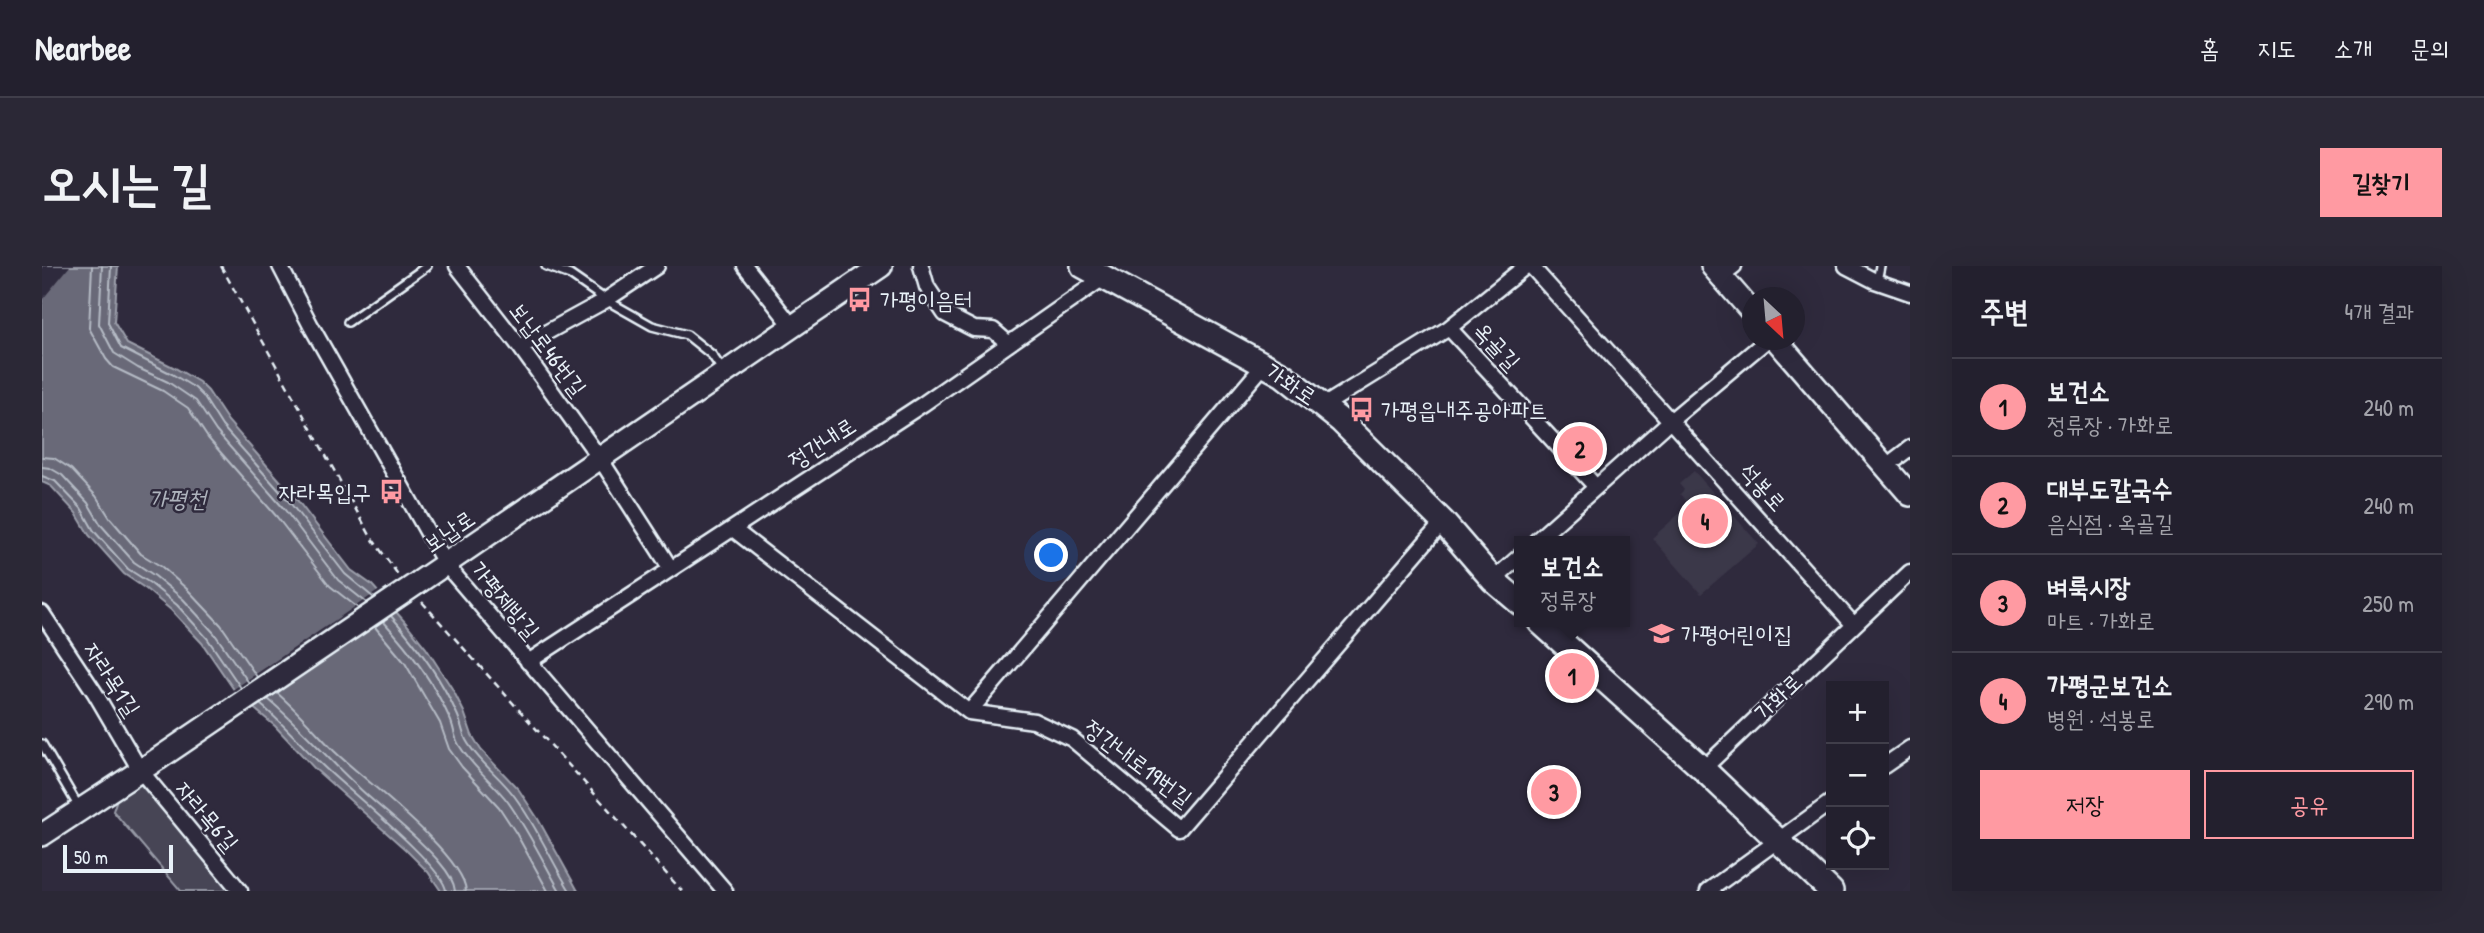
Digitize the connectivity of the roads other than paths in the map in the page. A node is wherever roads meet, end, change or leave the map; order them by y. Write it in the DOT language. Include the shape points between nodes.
graph roads {
  1 [pos="280,266"];
  2 [pos="427,266"];
  3 [pos="457,266"];
  4 [pos="546,266"];
  5 [pos="657,266"];
  6 [pos="745,266"];
  7 [pos="881,266"];
  8 [pos="921,266"];
  9 [pos="1083,266"];
  10 [pos="1528,266"];
  11 [pos="1846,266"];
  12 [pos="1880,266"];
  13 [pos="1722,269"];
  14 [pos="1103,278"];
  15 [pos="1877,281"];
  16 [pos="1910,293"];
  17 [pos="1742,298"];
  18 [pos="606,300"];
  19 [pos="348,323"];
  20 [pos="792,326"];
  21 [pos="1449,328"];
  22 [pos="1009,344"];
  23 [pos="520,347"];
  24 [pos="1755,350"];
  25 [pos="1785,350"];
  26 [pos="1264,365"];
  27 [pos="724,372"];
  28 [pos="1323,406"];
  29 [pos="1669,422"];
  30 [pos="1910,448"];
  31 [pos="601,460"];
  32 [pos="1885,467"];
  33 [pos="1596,487"];
  34 [pos="1910,495"];
  35 [pos="1443,522"];
  36 [pos="733,529"];
  37 [pos="1542,536"];
  38 [pos="1514,561"];
  39 [pos="446,565"];
  40 [pos="671,569"];
  41 [pos="1910,572"];
  42 [pos="1493,580"];
  43 [pos="1514,598"];
  44 [pos="42,613"];
  45 [pos="1853,625"];
  46 [pos="1546,627"];
  47 [pos="528,662"];
  48 [pos="969,712"];
  49 [pos="42,744"];
  50 [pos="1910,748"];
  51 [pos="1889,763"];
  52 [pos="149,764"];
  53 [pos="1703,769"];
  54 [pos="1826,806"];
  55 [pos="81,809"];
  56 [pos="42,835"];
  57 [pos="1777,840"];
  58 [pos="240,891"];
  59 [pos="725,891"];
  60 [pos="1709,891"];
  61 [pos="1831,891"];
  1 -- 39 [label="street, 가평제방길"];
  2 -- 19 [label="lane"];
  3 -- 23 [label="street, 보납로46번길"];
  4 -- 18 [label="lane" via="570,275"];
  5 -- 18 [label="street"];
  6 -- 20 [label="street"];
  7 -- 20 [label="street, 보납로"];
  8 -- 22 [label="street" via="927,287 945,314 974,329 993,330"];
  9 -- 14 [label="main road, 가화로"];
  10 -- 21 [label="street, 옥골길"];
  10 -- 29 [label="street, 옥골길"];
  11 -- 15 [label="street"];
  12 -- 15 [label="lane"];
  13 -- 17 [label="street"];
  14 -- 22 [label="street, 정간내로"];
  14 -- 26 [label="main road, 가화로"];
  15 -- 16 [label="street"];
  18 -- 23 [label="street"];
  18 -- 27 [label="lane" via="652,326 687,335 712,355"];
  20 -- 27 [label="street, 보납로"];
  21 -- 28 [label="street, 옥골길"];
  21 -- 33 [label="street, 옥골길"];
  22 -- 36 [label="street, 정간내로"];
  23 -- 31 [label="street, 보납로46번길"];
  24 -- 29 [label="street"];
  25 -- 32 [label="street"];
  26 -- 28 [label="main road, 가화로"];
  26 -- 48 [label="street"];
  27 -- 31 [label="street, 보납로"];
  28 -- 35 [label="main road, 가화로"];
  29 -- 33 [label="street"];
  29 -- 45 [label="street, 석봉로"];
  30 -- 32 [label="street"];
  31 -- 39 [label="street, 보납로"];
  31 -- 40 [label="street"];
  32 -- 34 [label="street"];
  33 -- 37 [label="street"];
  35 -- 42 [label="main road, 가화로"];
  35 -- 48 [label="street, 정간내로19번길" via="1179,829 1072,739 1034,721"];
  36 -- 40 [label="street, 정간내로"];
  36 -- 48 [label="street, 정간내로19번길"];
  38 -- 42 [label="street"];
  39 -- 47 [label="street, 가평제방길"];
  39 -- 52 [label="street, 보납로, bridge"];
  40 -- 47 [label="street, 정간내로"];
  41 -- 45 [label="street"];
  42 -- 43 [label="main road, 가화로"];
  44 -- 52 [label="street, 자라목1길" via="118,731"];
  45 -- 53 [label="street, 가화로"];
  46 -- 53 [label="main road"];
  47 -- 59 [label="street, 가평제방길"];
  49 -- 55 [label="lane"];
  50 -- 51 [label="street"];
  52 -- 55 [label="street, 보납로"];
  52 -- 58 [label="street, 자라목6길"];
  53 -- 57 [label="main road"];
  54 -- 57 [label="street"];
  55 -- 56 [label="street, 보납로"];
  57 -- 60 [label="street"];
  57 -- 61 [label="main road"];
}
